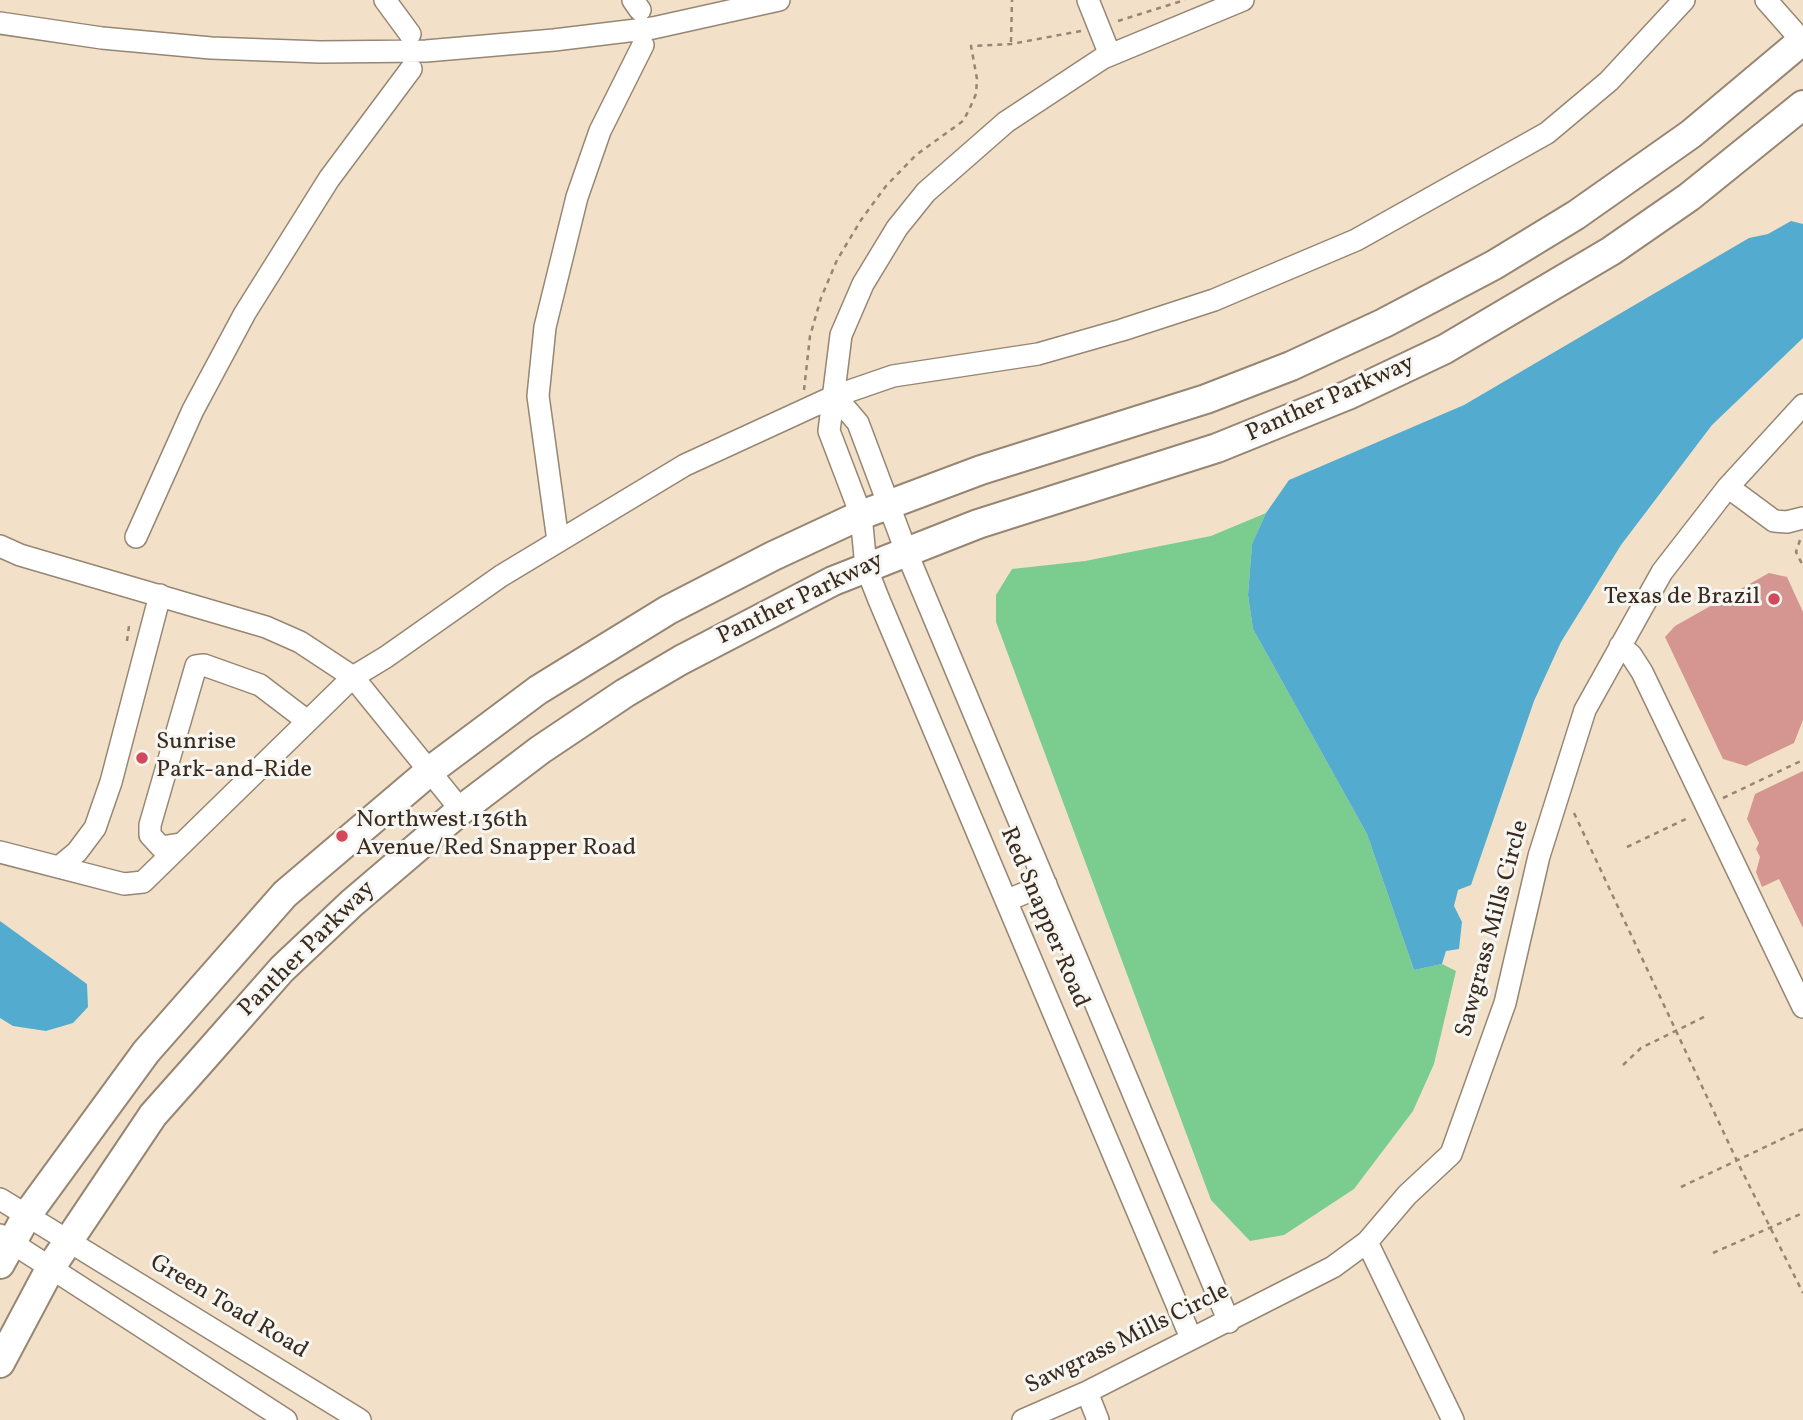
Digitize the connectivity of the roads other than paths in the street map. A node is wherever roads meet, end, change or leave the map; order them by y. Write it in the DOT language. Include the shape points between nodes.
graph roads {
  1 [pos="385,0"];
  2 [pos="779,0"];
  3 [pos="1088,0"];
  4 [pos="1243,0"];
  5 [pos="1684,0"];
  6 [pos="1766,0"];
  7 [pos="720,7"];
  8 [pos="0,23"];
  9 [pos="410,34"];
  10 [pos="1803,41"];
  11 [pos="643,45"];
  12 [pos="1110,55"];
  13 [pos="411,69"];
  14 [pos="1803,105"];
  15 [pos="835,396"];
  16 [pos="1803,405"];
  17 [pos="1728,487"];
  18 [pos="890,504"];
  19 [pos="861,515"];
  20 [pos="1803,517"];
  21 [pos="136,537"];
  22 [pos="558,541"];
  23 [pos="0,546"];
  24 [pos="906,551"];
  25 [pos="866,567"];
  26 [pos="160,595"];
  27 [pos="1620,646"];
  28 [pos="353,677"];
  29 [pos="306,720"];
  30 [pos="431,770"];
  31 [pos="461,810"];
  32 [pos="180,844"];
  33 [pos="0,852"];
  34 [pos="59,867"];
  35 [pos="1046,884"];
  36 [pos="1008,900"];
  37 [pos="1803,1007"];
  38 [pos="0,1199"];
  39 [pos="27,1215"];
  40 [pos="69,1241"];
  41 [pos="1367,1242"];
  42 [pos="4,1247"];
  43 [pos="51,1267"];
  44 [pos="1229,1322"];
  45 [pos="1191,1338"];
  46 [pos="0,1363"];
  47 [pos="1087,1392"];
  48 [pos="286,1420"];
  49 [pos="360,1420"];
  50 [pos="1023,1420"];
  51 [pos="1098,1420"];
  52 [pos="1453,1420"];
  1 -- 9 [label="street"];
  2 -- 7 [label="street"];
  3 -- 12 [label="street"];
  4 -- 12 [label="street, Red Snapper Road"];
  5 -- 15 [label="street" via="1609,81 1547,133 1343,246 1214,300 1122,330 1038,354 893,376"];
  6 -- 10 [label="street"];
  7 -- 8 [label="street" via="653,28 426,51 320,52 156,44"];
  10 -- 18 [label="main road, Panther Parkway" via="1691,134 1588,207 1494,265 1384,323 1206,399 981,470"];
  11 -- 22 [label="street" via="600,131 577,197 545,327 538,396"];
  12 -- 15 [label="street, Red Snapper Road" via="1006,122 926,192 897,228 863,284 841,335"];
  13 -- 21 [label="street" via="329,179 245,313 193,410"];
  14 -- 24 [label="main road, Panther Parkway" via="1689,197 1611,251 1424,359 1303,415 1217,448 997,517"];
  15 -- 18 [label="street, Red Snapper Road" via="858,423"];
  15 -- 19 [label="street, Red Snapper Road" via="830,431"];
  15 -- 22 [label="street" via="685,465"];
  16 -- 17 [label="street, Sawgrass Mills Circle"];
  17 -- 20 [label="street" via="1774,520"];
  17 -- 27 [label="street, Sawgrass Mills Circle" via="1662,572"];
  18 -- 19 [label="main road, Panther Parkway"];
  18 -- 24 [label="street, Red Snapper Road"];
  19 -- 25 [label="street, Red Snapper Road"];
  19 -- 30 [label="main road, Panther Parkway" via="668,610 538,690"];
  22 -- 28 [label="street"];
  23 -- 26 [label="street"];
  24 -- 25 [label="main road, Panther Parkway"];
  24 -- 35 [label="street, Red Snapper Road"];
  25 -- 31 [label="main road, Panther Parkway" via="757,618 625,693"];
  25 -- 36 [label="street, Red Snapper Road"];
  26 -- 28 [label="street" via="266,627 300,642"];
  26 -- 34 [label="street" via="95,828"];
  27 -- 37 [label="street" via="1642,672"];
  27 -- 41 [label="street, Sawgrass Mills Circle" via="1585,710 1539,856 1505,1003 1451,1154 1406,1195"];
  28 -- 29 [label="street"];
  28 -- 30 [label="street"];
  29 -- 32 [label="street"];
  29 -- 32 [label="street" via="260,685 196,666 149,835 161,847"];
  30 -- 31 [label="street"];
  30 -- 39 [label="main road, Panther Parkway" via="285,894 146,1052"];
  31 -- 40 [label="main road, Panther Parkway" via="361,895 273,979 153,1115"];
  32 -- 34 [label="street" via="150,876 135,884"];
  33 -- 34 [label="street"];
  35 -- 36 [label="street"];
  35 -- 44 [label="street, Red Snapper Road"];
  36 -- 45 [label="street, Red Snapper Road"];
  38 -- 39 [label="street, Green Toad Road"];
  39 -- 40 [label="street, Green Toad Road"];
  39 -- 42 [label="main road, Panther Parkway"];
  40 -- 43 [label="main road, Panther Parkway"];
  40 -- 49 [label="street, Green Toad Road"];
  41 -- 44 [label="street, Sawgrass Mills Circle" via="1333,1267"];
  41 -- 52 [label="street"];
  42 -- 43 [label="street"];
  43 -- 46 [label="main road, Panther Parkway"];
  43 -- 48 [label="street"];
  44 -- 45 [label="street, Sawgrass Mills Circle"];
  45 -- 47 [label="street, Sawgrass Mills Circle"];
  47 -- 50 [label="street, Sawgrass Mills Circle"];
  47 -- 51 [label="street"];
}
